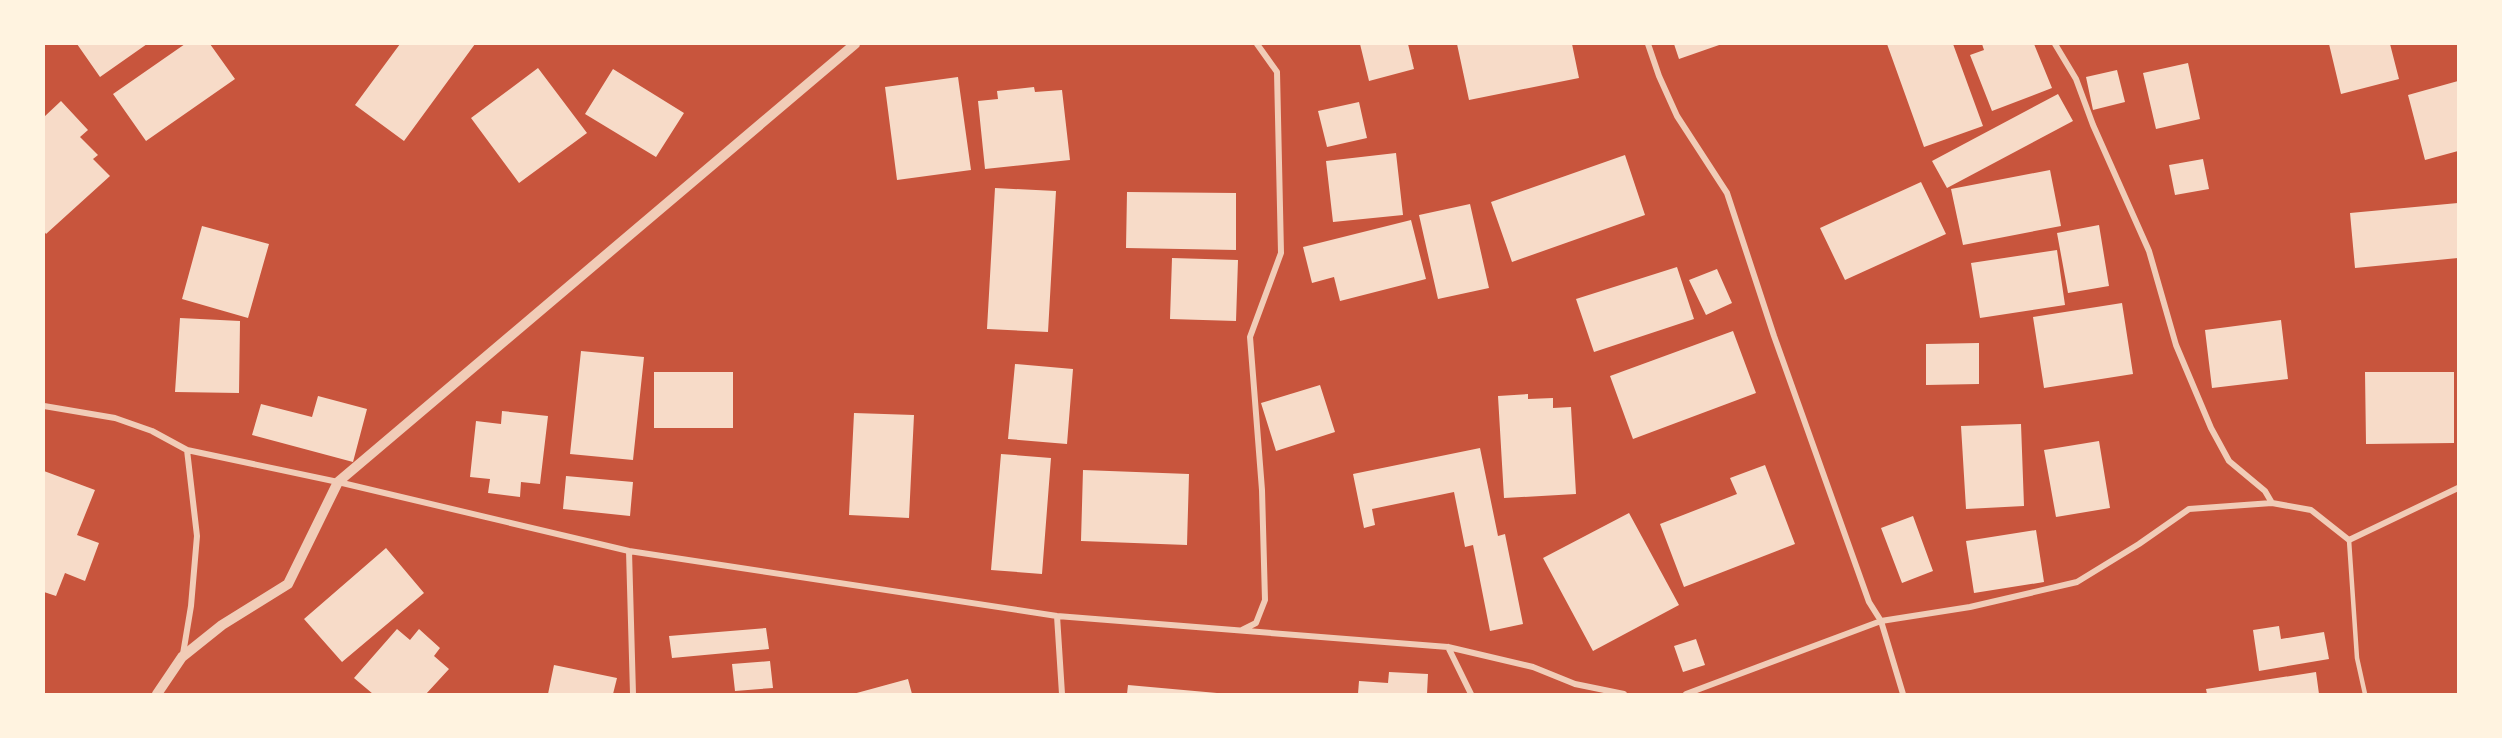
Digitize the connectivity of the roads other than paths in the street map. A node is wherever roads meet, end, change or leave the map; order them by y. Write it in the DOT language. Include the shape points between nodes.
graph roads {
  1 [pos="855,44"];
  2 [pos="1257,44"];
  3 [pos="1648,44"];
  4 [pos="2055,44"];
  5 [pos="44,405"];
  6 [pos="187,450"];
  7 [pos="338,482"];
  8 [pos="2458,488"];
  9 [pos="2272,503"];
  10 [pos="2349,540"];
  11 [pos="628,551"];
  12 [pos="1057,616"];
  13 [pos="1881,621"];
  14 [pos="1242,631"];
  15 [pos="1448,646"];
  16 [pos="182,657"];
  17 [pos="157,694"];
  18 [pos="633,694"];
  19 [pos="1062,694"];
  20 [pos="1471,694"];
  21 [pos="1624,694"];
  22 [pos="1686,694"];
  23 [pos="1903,694"];
  24 [pos="2366,694"];
  1 -- 7 [label="street"];
  2 -- 14 [label="street" via="1277,72 1281,253 1250,337 1262,490 1265,600 1256,623"];
  3 -- 13 [label="street" via="1677,116 1726,193 1869,602"];
  4 -- 9 [label="street" via="2076,79 2149,251 2176,345 2211,428 2229,461 2265,491"];
  5 -- 6 [label="street" via="115,418 152,431"];
  6 -- 7 [label="street"];
  6 -- 16 [label="street" via="197,536"];
  7 -- 11 [label="street"];
  7 -- 16 [label="street" via="288,584 222,625"];
  8 -- 10 [label="street"];
  9 -- 10 [label="street" via="2311,510"];
  9 -- 13 [label="street" via="2189,509 2078,582 1970,608"];
  10 -- 24 [label="lane" via="2357,658"];
  11 -- 12 [label="street"];
  11 -- 18 [label="street"];
  12 -- 14 [label="street"];
  12 -- 19 [label="street"];
  13 -- 22 [label="street"];
  13 -- 23 [label="street"];
  14 -- 15 [label="street"];
  15 -- 20 [label="street"];
  15 -- 21 [label="street" via="1533,667 1575,684"];
  16 -- 17 [label="street"];
}
